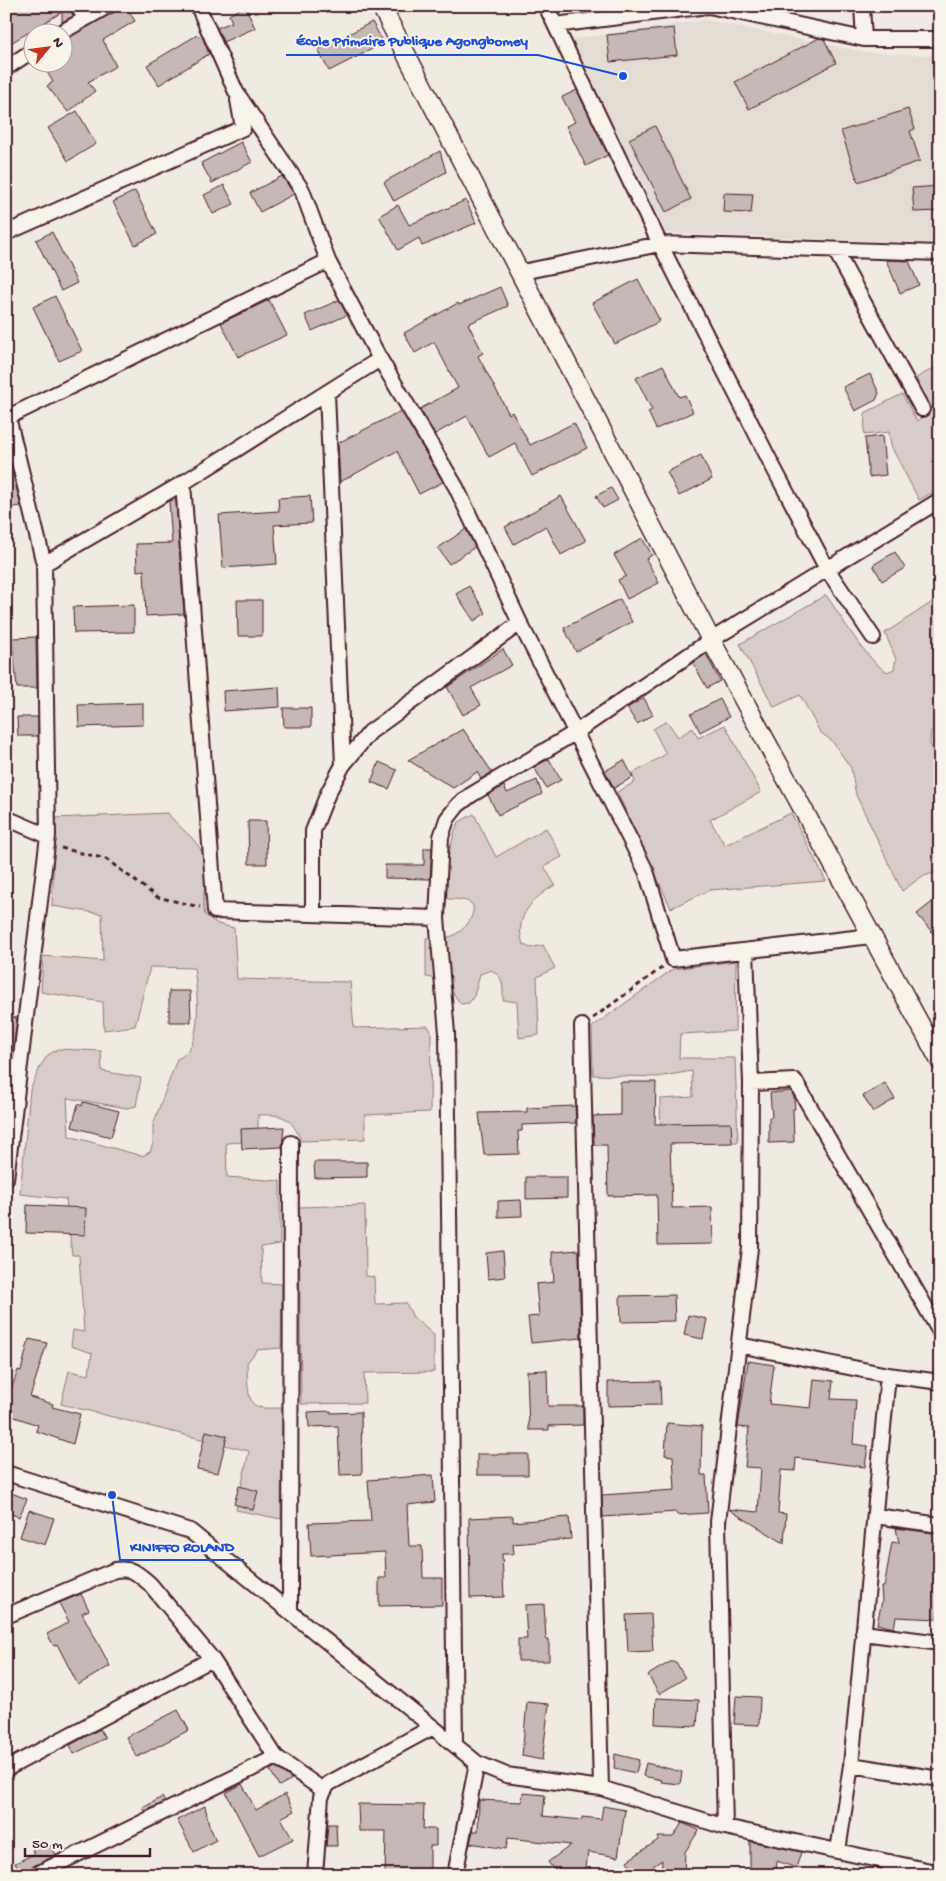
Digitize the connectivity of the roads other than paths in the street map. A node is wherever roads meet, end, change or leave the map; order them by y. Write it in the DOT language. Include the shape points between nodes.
graph roads {
  1 [pos="108,6"];
  2 [pos="198,6"];
  3 [pos="381,6"];
  4 [pos="546,6"];
  5 [pos="709,6"];
  6 [pos="862,6"];
  7 [pos="82,12"];
  8 [pos="72,22"];
  9 [pos="555,25"];
  10 [pos="864,39"];
  11 [pos="940,39"];
  12 [pos="22,57"];
  13 [pos="7,66"];
  14 [pos="236,92"];
  15 [pos="6,233"];
  16 [pos="660,244"];
  17 [pos="835,250"];
  18 [pos="940,253"];
  19 [pos="328,261"];
  20 [pos="522,272"];
  21 [pos="380,359"];
  22 [pos="327,393"];
  23 [pos="922,409"];
  24 [pos="7,418"];
  25 [pos="183,483"];
  26 [pos="940,500"];
  27 [pos="44,564"];
  28 [pos="827,569"];
  29 [pos="520,623"];
  30 [pos="873,637"];
  31 [pos="711,640"];
  32 [pos="576,732"];
  33 [pos="343,765"];
  34 [pos="6,818"];
  35 [pos="48,836"];
  36 [pos="313,914"];
  37 [pos="437,918"];
  38 [pos="871,936"];
  39 [pos="746,951"];
  40 [pos="582,1026"];
  41 [pos="940,1061"];
  42 [pos="751,1083"];
  43 [pos="291,1143"];
  44 [pos="6,1179"];
  45 [pos="940,1332"];
  46 [pos="739,1345"];
  47 [pos="888,1375"];
  48 [pos="940,1382"];
  49 [pos="6,1473"];
  50 [pos="875,1516"];
  51 [pos="940,1525"];
  52 [pos="290,1612"];
  53 [pos="6,1616"];
  54 [pos="863,1633"];
  55 [pos="940,1643"];
  56 [pos="212,1659"];
  57 [pos="433,1727"];
  58 [pos="455,1745"];
  59 [pos="276,1757"];
  60 [pos="477,1763"];
  61 [pos="851,1765"];
  62 [pos="6,1769"];
  63 [pos="940,1779"];
  64 [pos="601,1788"];
  65 [pos="324,1790"];
  66 [pos="725,1827"];
  67 [pos="838,1851"];
  68 [pos="889,1868"];
  69 [pos="940,1873"];
  70 [pos="35,1875"];
  71 [pos="315,1875"];
  72 [pos="456,1875"];
  1 -- 7 [label="street"];
  2 -- 14 [label="street"];
  3 -- 20 [label="street"];
  4 -- 9 [label="street"];
  5 -- 9 [label="street"];
  5 -- 10 [label="street"];
  6 -- 10 [label="street"];
  7 -- 8 [label="street"];
  9 -- 16 [label="street"];
  10 -- 11 [label="street"];
  12 -- 13 [label="street"];
  14 -- 15 [label="street" via="244,128"];
  14 -- 19 [label="street" via="302,190"];
  16 -- 17 [label="street"];
  16 -- 20 [label="street"];
  16 -- 28 [label="street"];
  17 -- 18 [label="street"];
  17 -- 23 [label="street"];
  19 -- 21 [label="street"];
  19 -- 24 [label="street"];
  20 -- 31 [label="street"];
  21 -- 22 [label="street"];
  21 -- 29 [label="street" via="456,487"];
  22 -- 25 [label="street"];
  22 -- 33 [label="street"];
  24 -- 27 [label="street"];
  25 -- 27 [label="street"];
  25 -- 36 [label="street" via="215,911"];
  26 -- 28 [label="street"];
  27 -- 35 [label="street"];
  28 -- 30 [label="street"];
  28 -- 31 [label="street"];
  29 -- 32 [label="street"];
  29 -- 33 [label="street" via="370,732"];
  31 -- 32 [label="street"];
  31 -- 38 [label="street"];
  32 -- 37 [label="street" via="471,795 447,819 440,837"];
  32 -- 39 [label="street" via="646,871 673,959"];
  33 -- 36 [label="street" via="313,831"];
  34 -- 35 [label="street"];
  35 -- 44 [label="street"];
  36 -- 37 [label="street"];
  37 -- 58 [label="street" via="447,1033"];
  38 -- 39 [label="street"];
  38 -- 41 [label="street"];
  39 -- 42 [label="street"];
  40 -- 64 [label="street"];
  42 -- 45 [label="street" via="795,1081"];
  42 -- 46 [label="street" via="750,1248"];
  43 -- 52 [label="street"];
  46 -- 47 [label="street"];
  46 -- 66 [label="street" via="718,1522"];
  47 -- 48 [label="street"];
  47 -- 50 [label="street"];
  49 -- 52 [label="street" via="190,1531"];
  50 -- 51 [label="street"];
  50 -- 54 [label="street"];
  52 -- 57 [label="street"];
  53 -- 56 [label="street" via="115,1570 128,1568 150,1584"];
  54 -- 55 [label="street"];
  54 -- 61 [label="street"];
  56 -- 59 [label="street"];
  56 -- 62 [label="street"];
  57 -- 58 [label="street"];
  57 -- 65 [label="street" via="328,1784"];
  58 -- 60 [label="street"];
  59 -- 65 [label="street"];
  59 -- 70 [label="street"];
  60 -- 64 [label="street" via="506,1776"];
  60 -- 72 [label="street"];
  61 -- 63 [label="street"];
  61 -- 67 [label="street"];
  64 -- 66 [label="street"];
  65 -- 71 [label="street"];
  66 -- 67 [label="street"];
  67 -- 68 [label="street"];
  68 -- 69 [label="street"];
}
